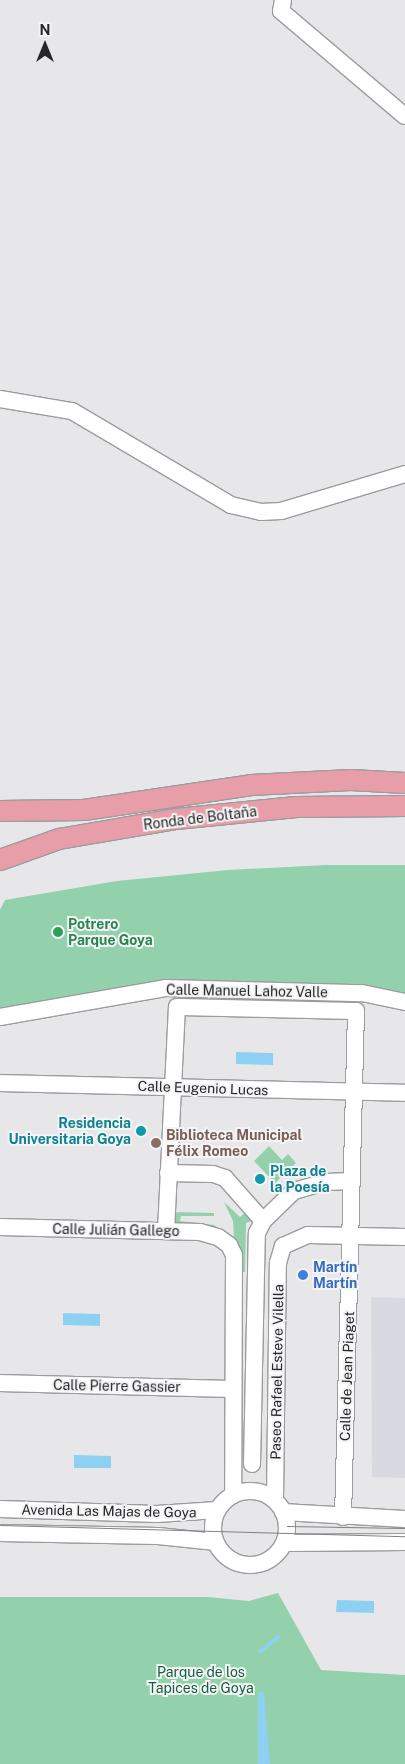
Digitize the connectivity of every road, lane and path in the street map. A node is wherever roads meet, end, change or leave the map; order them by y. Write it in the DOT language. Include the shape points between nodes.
graph roads {
  1 [pos="283,0"];
  2 [pos="405,116"];
  3 [pos="0,399"];
  4 [pos="405,474"];
  5 [pos="405,783"];
  6 [pos="405,806"];
  7 [pos="0,811"];
  8 [pos="0,860"];
  9 [pos="405,1002"];
  10 [pos="0,1017"];
  11 [pos="0,1083"];
  12 [pos="173,1087"];
  13 [pos="354,1092"];
  14 [pos="405,1094"];
  15 [pos="168,1173"];
  16 [pos="352,1181"];
  17 [pos="263,1221"];
  18 [pos="0,1228"];
  19 [pos="166,1231"];
  20 [pos="350,1235"];
  21 [pos="405,1237"];
  22 [pos="0,1383"];
  23 [pos="233,1389"];
  24 [pos="252,1464"];
  25 [pos="233,1494"];
  26 [pos="279,1506"];
  27 [pos="0,1509"];
  28 [pos="217,1510"];
  29 [pos="343,1517"];
  30 [pos="405,1519"];
  31 [pos="0,1533"];
  32 [pos="216,1542"];
  33 [pos="405,1542"];
  34 [pos="286,1543"];
  1 -- 2 [label="street" via="281,11"];
  3 -- 4 [label="street" via="72,411 231,505 261,512 281,511"];
  5 -- 7 [label="main road, Ronda de Boltaña" via="351,780 250,785 84,810"];
  6 -- 8 [label="main road, Ronda de Boltaña" via="296,807 176,819 59,839"];
  9 -- 10 [label="street, Calle Manuel Lahoz Valle" via="362,993 166,988"];
  11 -- 12 [label="street, Calle Eugenio Lucas"];
  12 -- 13 [label="street, Calle Eugenio Lucas"];
  12 -- 13 [label="street, Calle de Jean Piaget" via="177,1007 356,1010"];
  12 -- 15 [label="street"];
  13 -- 14 [label="street, Calle Eugenio Lucas"];
  13 -- 16 [label="street, Calle de Jean Piaget"];
  15 -- 17 [label="street" via="213,1174 225,1178"];
  15 -- 19 [label="street"];
  16 -- 17 [label="street" via="326,1182 294,1191"];
  16 -- 20 [label="street, Calle de Jean Piaget"];
  17 -- 24 [label="street, Paseo Rafael Esteve Vilella" via="257,1233"];
  18 -- 19 [label="street, Calle Julián Gallego"];
  19 -- 23 [label="street, Calle Julián Gallego" via="211,1234 228,1245 234,1255"];
  20 -- 21 [label="street"];
  20 -- 26 [label="street, Paseo Rafael Esteve Vilella" via="308,1234 284,1246 278,1263"];
  20 -- 29 [label="street, Calle de Jean Piaget"];
  22 -- 23 [label="street, Calle Pierre Gassier"];
  23 -- 25 [label="street"];
  25 -- 26 [label="street" via="257,1491"];
  25 -- 28 [label="street"];
  26 -- 29 [label="street"];
  26 -- 34 [label="street"];
  27 -- 28 [label="street, Avenida Las Majas de Goya" via="157,1514"];
  28 -- 32 [label="street" via="213,1524"];
  29 -- 30 [label="street"];
  31 -- 32 [label="street, Avenida Las Majas de Goya" via="158,1536"];
  32 -- 34 [label="street" via="226,1556 248,1567 269,1562"];
  33 -- 34 [label="street"];
}
